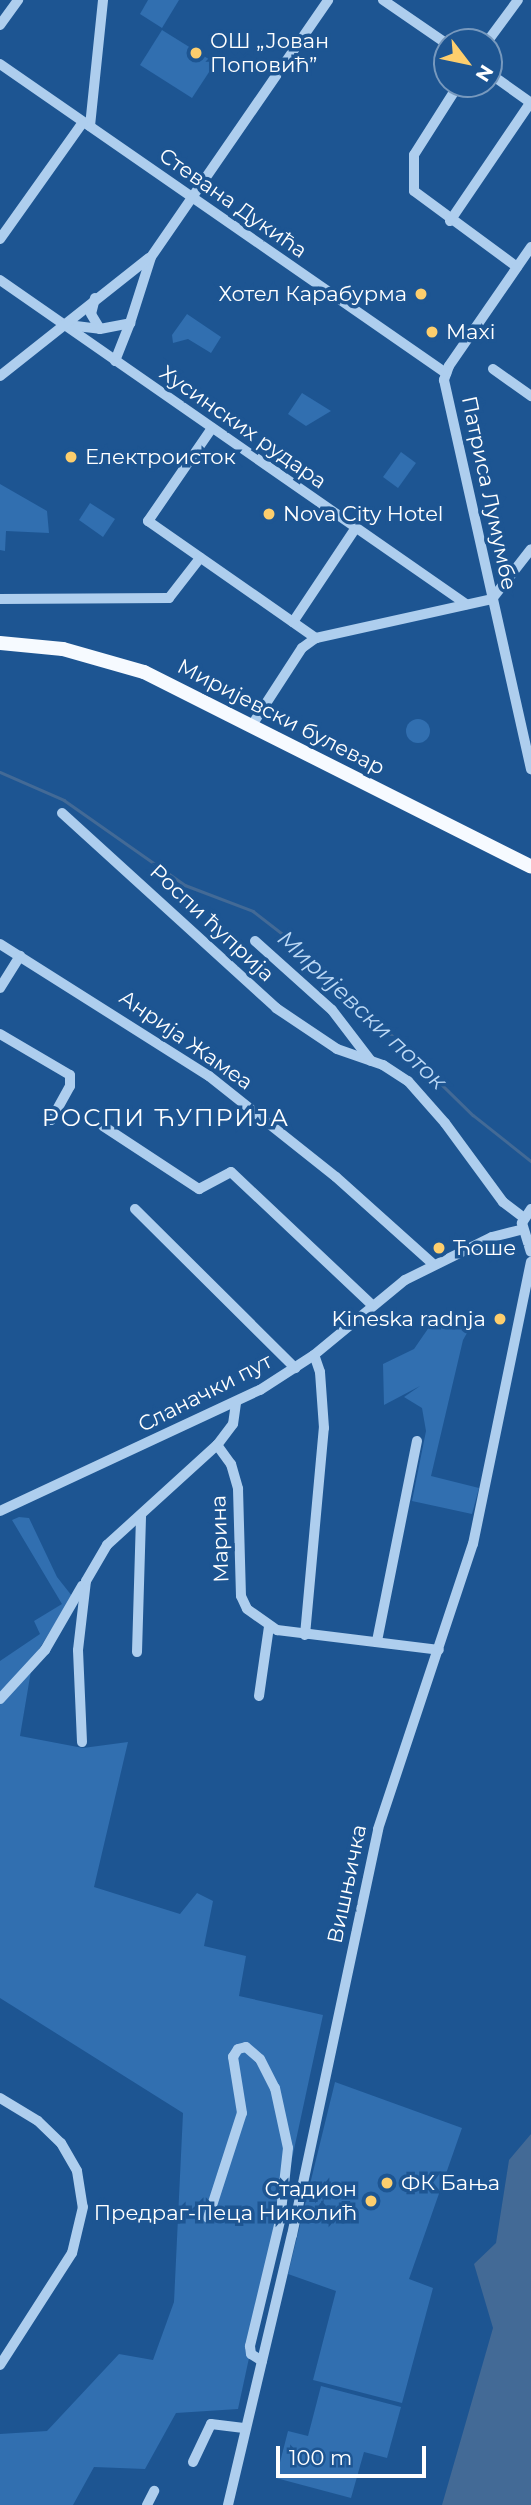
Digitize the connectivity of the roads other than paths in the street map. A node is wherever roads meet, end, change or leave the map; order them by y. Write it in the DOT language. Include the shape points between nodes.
graph roads {
  1 [pos="18,0"];
  2 [pos="103,0"];
  3 [pos="328,0"];
  4 [pos="383,0"];
  5 [pos="518,0"];
  6 [pos="0,26"];
  7 [pos="497,28"];
  8 [pos="433,34"];
  9 [pos="0,64"];
  10 [pos="503,84"];
  11 [pos="450,98"];
  12 [pos="531,103"];
  13 [pos="87,124"];
  14 [pos="191,197"];
  15 [pos="450,221"];
  16 [pos="0,239"];
  17 [pos="531,247"];
  18 [pos="151,257"];
  19 [pos="517,267"];
  20 [pos="1,282"];
  21 [pos="115,284"];
  22 [pos="95,298"];
  23 [pos="138,298"];
  24 [pos="130,323"];
  25 [pos="61,324"];
  26 [pos="100,329"];
  27 [pos="84,334"];
  28 [pos="114,361"];
  29 [pos="493,369"];
  30 [pos="446,373"];
  31 [pos="0,376"];
  32 [pos="531,396"];
  33 [pos="212,428"];
  34 [pos="355,529"];
  35 [pos="531,548"];
  36 [pos="200,558"];
  37 [pos="0,599"];
  38 [pos="492,599"];
  39 [pos="466,604"];
  40 [pos="293,622"];
  41 [pos="316,638"];
  42 [pos="0,643"];
  43 [pos="251,725"];
  44 [pos="531,769"];
  45 [pos="62,813"];
  46 [pos="531,867"];
  47 [pos="255,941"];
  48 [pos="0,944"];
  49 [pos="20,956"];
  50 [pos="0,988"];
  51 [pos="0,1034"];
  52 [pos="371,1061"];
  53 [pos="51,1120"];
  54 [pos="103,1126"];
  55 [pos="135,1209"];
  56 [pos="527,1227"];
  57 [pos="531,1252"];
  58 [pos="531,1262"];
  59 [pos="433,1264"];
  60 [pos="531,1278"];
  61 [pos="372,1305"];
  62 [pos="314,1355"];
  63 [pos="295,1368"];
  64 [pos="236,1403"];
  65 [pos="417,1441"];
  66 [pos="217,1445"];
  67 [pos="0,1511"];
  68 [pos="141,1515"];
  69 [pos="86,1581"];
  70 [pos="269,1628"];
  71 [pos="305,1635"];
  72 [pos="377,1640"];
  73 [pos="439,1650"];
  74 [pos="137,1652"];
  75 [pos="259,1696"];
  76 [pos="0,1699"];
  77 [pos="82,1742"];
  78 [pos="0,2098"];
  79 [pos="208,2218"];
  80 [pos="262,2361"];
  81 [pos="0,2365"];
  82 [pos="246,2428"];
  83 [pos="193,2462"];
  84 [pos="155,2491"];
  85 [pos="146,2505"];
  86 [pos="228,2505"];
  1 -- 6 [label="street"];
  2 -- 13 [label="street"];
  3 -- 14 [label="street"];
  4 -- 8 [label="street"];
  5 -- 7 [label="street"];
  9 -- 13 [label="street, Стевана Дукића"];
  10 -- 12 [label="street"];
  11 -- 15 [label="street" via="419,146 412,172 418,198"];
  12 -- 15 [label="street"];
  13 -- 14 [label="street, Стевана Дукића"];
  13 -- 16 [label="street"];
  14 -- 18 [label="street"];
  14 -- 30 [label="street, Стевана Дукића"];
  15 -- 19 [label="street"];
  17 -- 19 [label="street, Патриса Лумумбе"];
  18 -- 21 [label="street"];
  18 -- 23 [label="street"];
  19 -- 30 [label="street, Патриса Лумумбе"];
  20 -- 25 [label="street, Хусинских рудара"];
  21 -- 22 [label="street"];
  21 -- 23 [label="street" via="131,288"];
  22 -- 25 [label="street"];
  22 -- 26 [label="street" via="91,314"];
  22 -- 27 [label="street"];
  23 -- 24 [label="street"];
  24 -- 26 [label="street"];
  24 -- 28 [label="street"];
  25 -- 27 [label="street, Хусинских рудара"];
  25 -- 31 [label="street"];
  26 -- 27 [label="street"];
  27 -- 28 [label="street, Хусинских рудара"];
  28 -- 33 [label="street, Хусинских рудара"];
  29 -- 32 [label="street, Патриса Лумумбе"];
  30 -- 38 [label="street, Патриса Лумумбе"];
  33 -- 34 [label="street, Хусинских рудара"];
  33 -- 36 [label="street" via="148,521"];
  34 -- 39 [label="street, Хусинских рудара"];
  34 -- 40 [label="street"];
  35 -- 38 [label="street"];
  36 -- 37 [label="street" via="169,598"];
  36 -- 40 [label="street"];
  38 -- 39 [label="street"];
  38 -- 44 [label="street, Патриса Лумумбе"];
  39 -- 41 [label="street"];
  40 -- 41 [label="street"];
  41 -- 43 [label="street" via="302,649"];
  42 -- 43 [label="main road, Миријевски булевар" via="63,649 113,661 161,679"];
  43 -- 46 [label="main road, Миријевски булевар"];
  45 -- 52 [label="street, Роспи ћуприја" via="249,987 337,1049"];
  47 -- 52 [label="street" via="332,1010"];
  48 -- 49 [label="street, Анрија Жамеа"];
  49 -- 50 [label="street"];
  49 -- 59 [label="street, Анрија Жамеа" via="209,1076 335,1177"];
  51 -- 53 [label="street" via="69,1075 70,1086"];
  52 -- 56 [label="street, Роспи ћуприја" via="414,1087"];
  54 -- 61 [label="street" via="200,1189 231,1172"];
  55 -- 63 [label="street"];
  56 -- 57 [label="street"];
  56 -- 59 [label="street, Сланачки пут"];
  58 -- 60 [label="street, Вишњичка"];
  59 -- 61 [label="street, Сланачки пут"];
  60 -- 73 [label="street, Вишњичка" via="478,1526"];
  61 -- 62 [label="street, Сланачки пут"];
  62 -- 63 [label="street, Сланачки пут"];
  62 -- 71 [label="street" via="320,1372 323,1445"];
  63 -- 64 [label="street, Сланачки пут"];
  64 -- 66 [label="street" via="233,1424"];
  64 -- 67 [label="street, Сланачки пут"];
  65 -- 72 [label="street"];
  66 -- 68 [label="street"];
  66 -- 70 [label="street, Марина" via="231,1464 238,1489 243,1602"];
  68 -- 69 [label="street" via="107,1545"];
  68 -- 74 [label="street"];
  69 -- 76 [label="street" via="45,1650"];
  69 -- 77 [label="street" via="78,1650"];
  70 -- 71 [label="street"];
  70 -- 75 [label="street"];
  71 -- 72 [label="street"];
  72 -- 73 [label="street"];
  73 -- 80 [label="street, Вишњичка" via="378,1829"];
  78 -- 81 [label="street" via="38,2121 61,2143 77,2171 83,2207 72,2253"];
  79 -- 80 [label="street" via="242,2113 233,2057 237,2049 246,2047 260,2059 275,2088 288,2148 280,2221 250,2346 251,2354"];
  80 -- 82 [label="street, Вишњичка"];
  82 -- 83 [label="street" via="211,2424"];
  82 -- 86 [label="street, Вишњичка"];
  84 -- 85 [label="street"];
}
